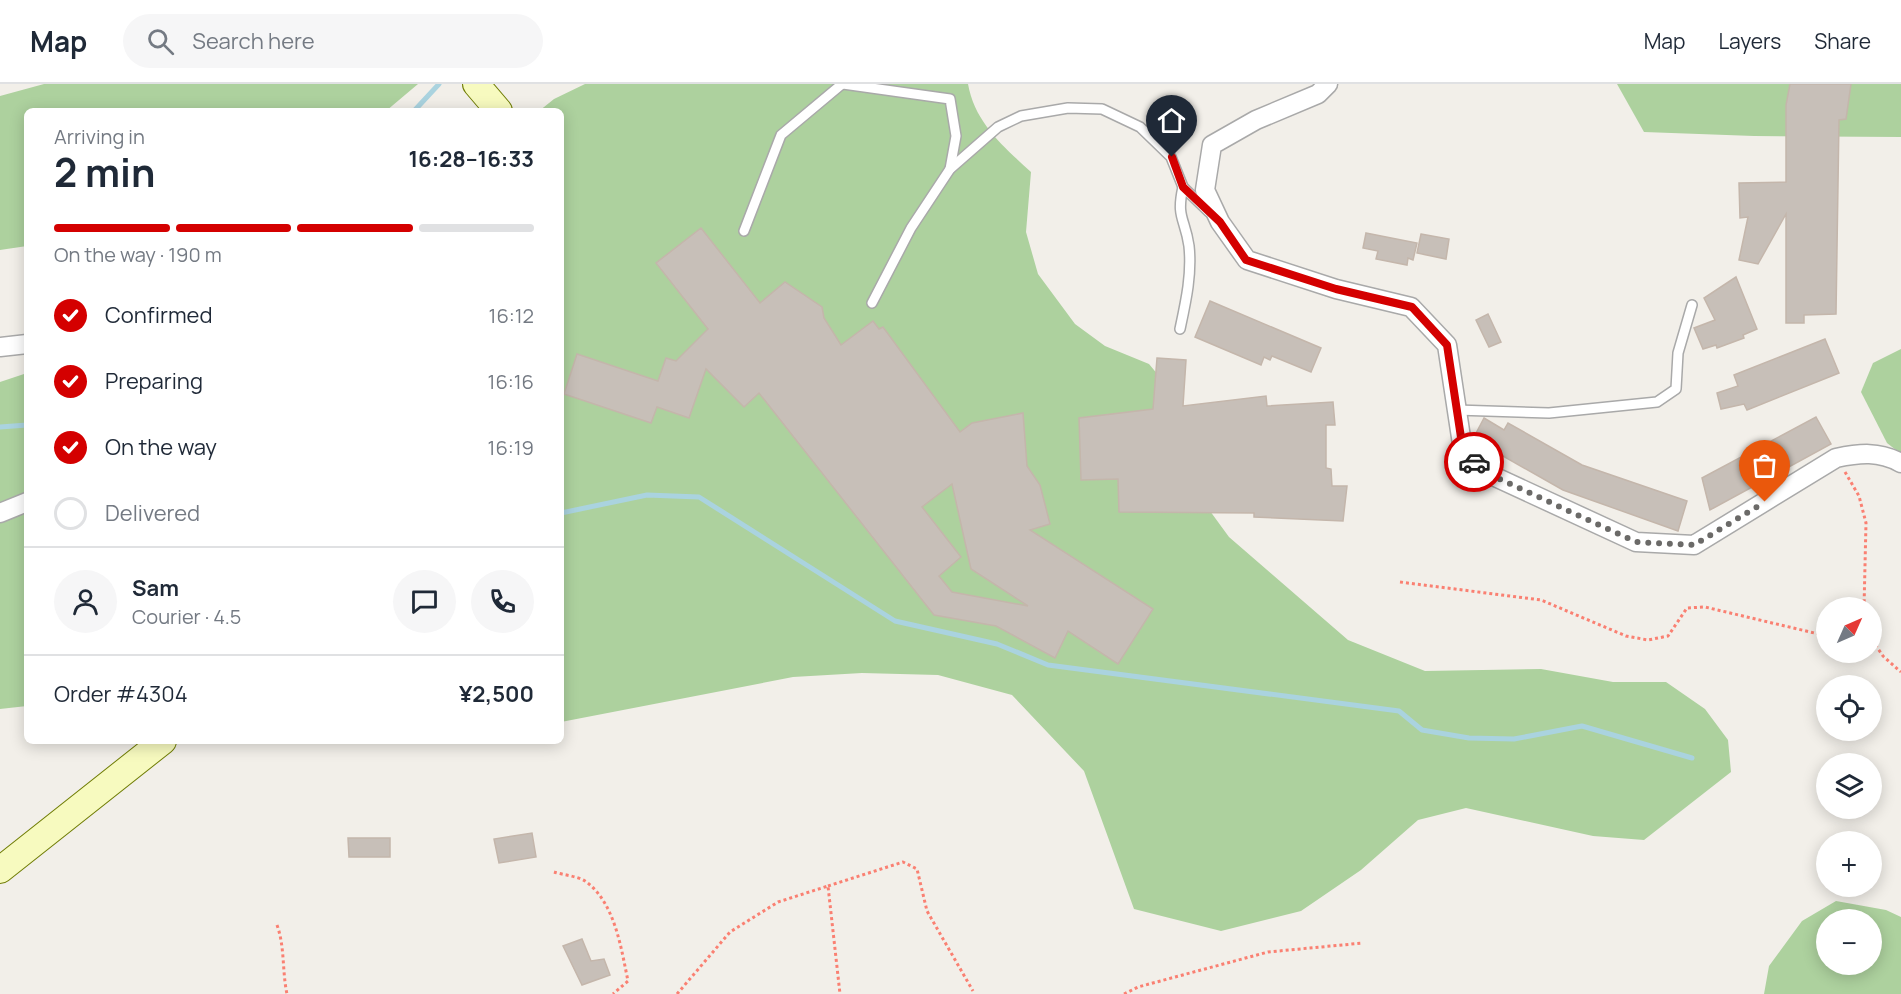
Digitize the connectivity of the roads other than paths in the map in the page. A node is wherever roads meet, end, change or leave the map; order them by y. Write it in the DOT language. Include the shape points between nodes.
graph roads {
  1 [pos="476,84"];
  2 [pos="842,84"];
  3 [pos="1328,84"];
  4 [pos="496,108"];
  5 [pos="950,169"];
  6 [pos="1183,187"];
  7 [pos="1220,222"];
  8 [pos="744,231"];
  9 [pos="872,303"];
  10 [pos="1692,305"];
  11 [pos="1180,329"];
  12 [pos="24,344"];
  13 [pos="0,347"];
  14 [pos="1456,410"];
  15 [pos="1901,463"];
  16 [pos="24,503"];
  17 [pos="0,513"];
  18 [pos="159,744"];
  19 [pos="0,870"];
  1 -- 4 [label="street"];
  2 -- 5 [label="lane" via="950,99 956,136"];
  2 -- 8 [label="lane" via="781,135"];
  3 -- 7 [label="street" via="1318,94 1256,120 1212,145 1205,190"];
  5 -- 6 [label="lane" via="998,127 1022,116 1068,108 1102,109 1140,127 1172,157"];
  5 -- 9 [label="lane" via="911,228"];
  6 -- 7 [label="lane"];
  6 -- 11 [label="lane" via="1178,209 1188,245 1189,287"];
  7 -- 14 [label="street" via="1246,260 1336,289 1412,307 1447,345"];
  10 -- 14 [label="lane" via="1678,353 1676,389 1658,402 1550,413"];
  12 -- 13 [label="street"];
  14 -- 15 [label="street" via="1462,444 1478,469 1636,542 1694,545 1836,458 1860,453 1885,455"];
  16 -- 17 [label="street"];
  18 -- 19 [label="street"];
}
